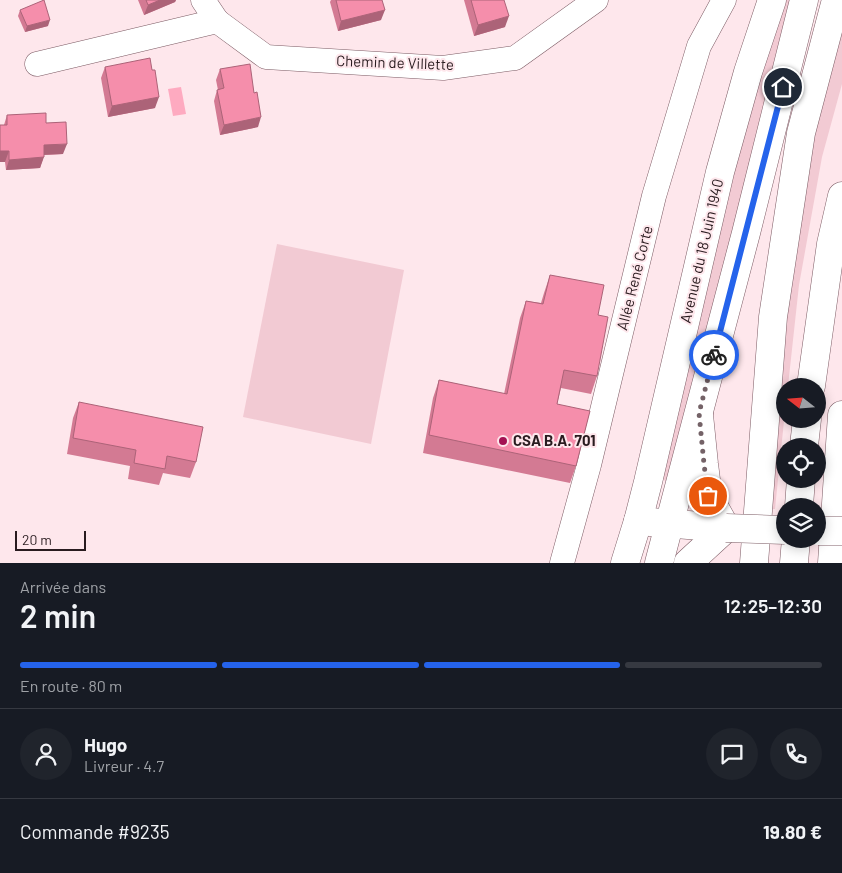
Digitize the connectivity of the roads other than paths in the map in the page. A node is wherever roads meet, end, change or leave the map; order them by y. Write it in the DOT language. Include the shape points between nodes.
graph roads {
  1 [pos="203,0"];
  2 [pos="596,0"];
  3 [pos="724,0"];
  4 [pos="772,0"];
  5 [pos="804,0"];
  6 [pos="836,0"];
  7 [pos="218,21"];
  8 [pos="37,64"];
  9 [pos="842,196"];
  10 [pos="812,378"];
  11 [pos="699,413"];
  12 [pos="842,415"];
  13 [pos="638,521"];
  14 [pos="669,524"];
  15 [pos="726,528"];
  16 [pos="776,530"];
  17 [pos="826,531"];
  18 [pos="842,531"];
  19 [pos="795,548"];
  20 [pos="562,563"];
  21 [pos="626,563"];
  22 [pos="659,563"];
  23 [pos="688,563"];
  24 [pos="754,563"];
  25 [pos="794,563"];
  26 [pos="832,563"];
  1 -- 7 [label="street, Chemin de Villette"];
  2 -- 7 [label="street, Chemin de Villette" via="515,58 443,68 266,57"];
  3 -- 20 [label="street, Allée René Corte" via="698,46 654,196 589,466"];
  4 -- 13 [label="main road, Avenue du 18 Juin 1940" via="720,172"];
  5 -- 11 [label="main road"];
  6 -- 24 [label="main road" via="802,133 773,317"];
  7 -- 8 [label="street"];
  9 -- 10 [label="main road" via="831,244"];
  11 -- 14 [label="main road"];
  11 -- 15 [label="main road" via="708,496"];
  12 -- 26 [label="main road"];
  13 -- 14 [label="main road"];
  13 -- 21 [label="main road, Avenue du 18 Juin 1940"];
  14 -- 15 [label="main road"];
  14 -- 22 [label="main road"];
  15 -- 16 [label="main road, bridge"];
  15 -- 23 [label="main road"];
  17 -- 18 [label="main road, bridge"];
  19 -- 25 [label="main road"];
}
